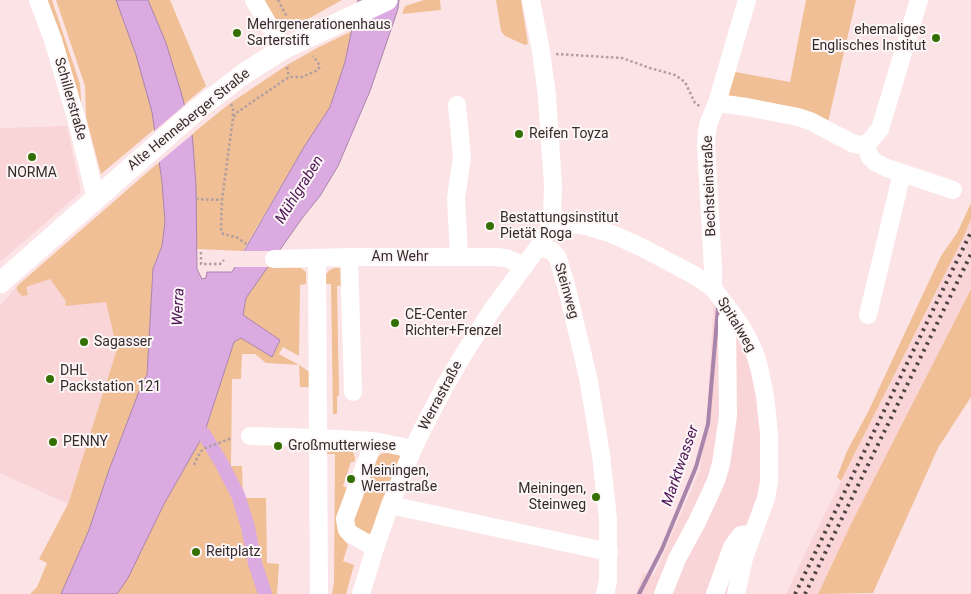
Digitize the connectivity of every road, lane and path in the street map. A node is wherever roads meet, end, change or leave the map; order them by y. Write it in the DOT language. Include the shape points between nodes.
graph roads {
  1 [pos="38,0"];
  2 [pos="254,0"];
  3 [pos="278,0"];
  4 [pos="387,0"];
  5 [pos="532,0"];
  6 [pos="747,0"];
  7 [pos="919,0"];
  8 [pos="287,17"];
  9 [pos="283,49"];
  10 [pos="541,52"];
  11 [pos="313,56"];
  12 [pos="224,89"];
  13 [pos="457,105"];
  14 [pos="714,110"];
  15 [pos="233,118"];
  16 [pos="865,144"];
  17 [pos="902,173"];
  18 [pos="953,190"];
  19 [pos="103,193"];
  20 [pos="196,199"];
  21 [pos="222,200"];
  22 [pos="551,221"];
  23 [pos="248,245"];
  24 [pos="539,246"];
  25 [pos="201,252"];
  26 [pos="349,257"];
  27 [pos="459,257"];
  28 [pos="316,258"];
  29 [pos="274,259"];
  30 [pos="224,260"];
  31 [pos="524,266"];
  32 [pos="0,282"];
  33 [pos="713,288"];
  34 [pos="732,314"];
  35 [pos="868,314"];
  36 [pos="353,392"];
  37 [pos="250,436"];
  38 [pos="232,438"];
  39 [pos="318,438"];
  40 [pos="374,441"];
  41 [pos="413,449"];
  42 [pos="194,465"];
  43 [pos="390,505"];
  44 [pos="752,534"];
  45 [pos="375,548"];
  46 [pos="608,552"];
  47 [pos="319,594"];
  48 [pos="361,594"];
  49 [pos="606,594"];
  50 [pos="663,594"];
  51 [pos="715,594"];
  52 [pos="736,594"];
  1 -- 19 [label="street, Schillerstraße"];
  2 -- 9 [label="street"];
  3 -- 8 [label="path"];
  4 -- 9 [label="main road, Alte Henneberger Straße"];
  5 -- 10 [label="street"];
  6 -- 14 [label="street, Bechsteinstraße"];
  7 -- 16 [label="street" via="880,129"];
  9 -- 12 [label="main road, Alte Henneberger Straße"];
  10 -- 14 [label="path" via="622,58 676,75 685,82 695,103"];
  10 -- 22 [label="street" via="552,176"];
  11 -- 15 [label="path" via="320,66 318,70 302,77 289,77"];
  12 -- 15 [label="path" via="232,105"];
  12 -- 19 [label="main road, Alte Henneberger Straße"];
  13 -- 27 [label="street" via="462,157 456,198"];
  14 -- 16 [label="street" via="756,109 798,117 852,143"];
  14 -- 33 [label="street, Bechsteinstraße" via="706,145"];
  15 -- 21 [label="path"];
  16 -- 17 [label="street" via="875,162"];
  17 -- 18 [label="street"];
  17 -- 35 [label="street"];
  19 -- 32 [label="main road, Alte Henneberger Straße"];
  20 -- 21 [label="path"];
  21 -- 23 [label="path" via="223,234"];
  22 -- 24 [label="street"];
  22 -- 33 [label="street, Spitalweg" via="612,234 669,261"];
  24 -- 31 [label="street, Werrastraße"];
  24 -- 46 [label="street, Steinweg" via="552,251 558,258 588,377 601,455"];
  25 -- 30 [label="path" via="201,264 220,264"];
  26 -- 27 [label="street, Am Wehr"];
  26 -- 28 [label="street, Am Wehr"];
  26 -- 36 [label="street"];
  27 -- 31 [label="street, Am Wehr" via="506,258"];
  28 -- 29 [label="street, Am Wehr"];
  28 -- 39 [label="street"];
  31 -- 41 [label="street, Werrastraße" via="465,352"];
  33 -- 34 [label="street, Spitalweg"];
  34 -- 44 [label="street, Spitalweg" via="754,351 768,414 769,482"];
  34 -- 50 [label="street" via="727,319 728,416 721,464"];
  37 -- 39 [label="street"];
  38 -- 42 [label="path" via="203,449"];
  39 -- 40 [label="street"];
  39 -- 47 [label="street"];
  40 -- 41 [label="street"];
  40 -- 45 [label="street" via="345,520 351,534"];
  41 -- 43 [label="street, Werrastraße"];
  43 -- 45 [label="street, Werrastraße"];
  43 -- 46 [label="street"];
  44 -- 51 [label="street" via="741,535 732,547"];
  44 -- 52 [label="street, Spitalweg"];
  45 -- 48 [label="street, Werrastraße"];
  46 -- 49 [label="street, Steinweg"];
}
